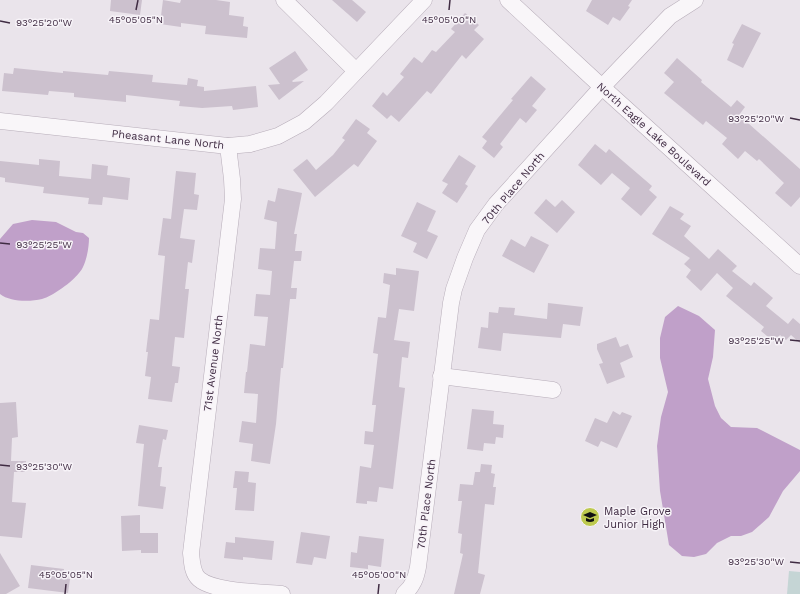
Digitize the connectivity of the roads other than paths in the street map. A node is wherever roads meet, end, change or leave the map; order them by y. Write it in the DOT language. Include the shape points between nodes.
graph roads {
  1 [pos="284,0"];
  2 [pos="424,0"];
  3 [pos="508,0"];
  4 [pos="695,0"];
  5 [pos="356,71"];
  6 [pos="602,87"];
  7 [pos="0,121"];
  8 [pos="228,146"];
  9 [pos="800,266"];
  10 [pos="441,376"];
  11 [pos="554,390"];
  12 [pos="282,594"];
  13 [pos="404,594"];
  1 -- 5 [label="street"];
  2 -- 5 [label="street, Pheasant Lane North"];
  3 -- 6 [label="street, North Eagle Lake Boulevard"];
  4 -- 6 [label="street, 70th Place North" via="670,16"];
  5 -- 8 [label="street, Pheasant Lane North" via="304,122 278,136 250,144"];
  6 -- 9 [label="street, North Eagle Lake Boulevard"];
  6 -- 10 [label="street, 70th Place North" via="496,204 478,230 454,288"];
  7 -- 8 [label="street, Pheasant Lane North"];
  8 -- 12 [label="street, 71st Avenue North" via="233,199 191,553 192,567 198,578 208,585"];
  10 -- 11 [label="street"];
  10 -- 13 [label="street, 70th Place North" via="416,579"];
}
